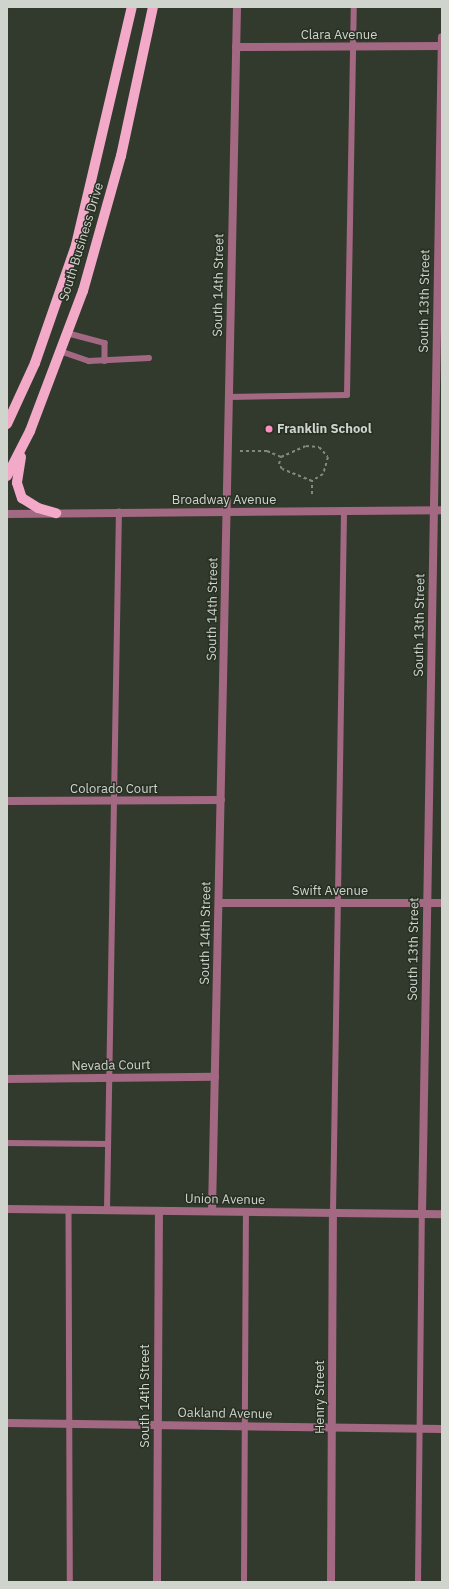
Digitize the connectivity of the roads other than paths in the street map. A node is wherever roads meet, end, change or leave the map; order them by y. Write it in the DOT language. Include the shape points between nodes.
graph roads {
  1 [pos="132,7"];
  2 [pos="153,7"];
  3 [pos="237,7"];
  4 [pos="354,7"];
  5 [pos="442,37"];
  6 [pos="442,46"];
  7 [pos="236,47"];
  8 [pos="354,47"];
  9 [pos="67,333"];
  10 [pos="60,351"];
  11 [pos="148,358"];
  12 [pos="105,361"];
  13 [pos="229,397"];
  14 [pos="7,424"];
  15 [pos="23,443"];
  16 [pos="7,476"];
  17 [pos="438,510"];
  18 [pos="344,511"];
  19 [pos="118,512"];
  20 [pos="227,512"];
  21 [pos="56,513"];
  22 [pos="7,514"];
  23 [pos="221,800"];
  24 [pos="7,801"];
  25 [pos="115,801"];
  26 [pos="219,903"];
  27 [pos="337,903"];
  28 [pos="427,903"];
  29 [pos="442,903"];
  30 [pos="215,1077"];
  31 [pos="110,1078"];
  32 [pos="7,1079"];
  33 [pos="7,1143"];
  34 [pos="108,1144"];
  35 [pos="7,1209"];
  36 [pos="69,1210"];
  37 [pos="107,1210"];
  38 [pos="159,1211"];
  39 [pos="212,1211"];
  40 [pos="246,1212"];
  41 [pos="333,1213"];
  42 [pos="422,1214"];
  43 [pos="442,1214"];
  44 [pos="7,1423"];
  45 [pos="70,1424"];
  46 [pos="157,1425"];
  47 [pos="245,1426"];
  48 [pos="332,1428"];
  49 [pos="418,1429"];
  50 [pos="442,1429"];
  51 [pos="70,1582"];
  52 [pos="156,1582"];
  53 [pos="244,1582"];
  54 [pos="331,1582"];
  55 [pos="418,1582"];
  1 -- 14 [label="main road, South Business Drive" via="76,245 36,362"];
  2 -- 9 [label="main road, South Business Drive" via="106,214"];
  3 -- 7 [label="street, South 14th Street"];
  4 -- 8 [label="lane"];
  5 -- 6 [label="street, South 13th Street"];
  6 -- 8 [label="street, Clara Avenue"];
  6 -- 17 [label="street, South 13th Street"];
  7 -- 8 [label="street, Clara Avenue"];
  7 -- 13 [label="street, South 14th Street"];
  8 -- 13 [label="lane" via="347,395"];
  9 -- 10 [label="main road, South Business Drive"];
  9 -- 12 [label="lane" via="105,343"];
  10 -- 12 [label="lane" via="84,361"];
  10 -- 15 [label="main road, South Business Drive"];
  11 -- 12 [label="lane"];
  13 -- 20 [label="street, South 14th Street"];
  15 -- 16 [label="main road, South Business Drive"];
  15 -- 21 [label="main road" via="18,490 28,503"];
  17 -- 18 [label="street, Broadway Avenue"];
  17 -- 28 [label="street, South 13th Street"];
  18 -- 20 [label="street, Broadway Avenue"];
  18 -- 27 [label="lane"];
  19 -- 20 [label="street, Broadway Avenue"];
  19 -- 21 [label="street, Broadway Avenue"];
  19 -- 25 [label="lane"];
  20 -- 23 [label="street, South 14th Street"];
  21 -- 22 [label="street, Broadway Avenue"];
  23 -- 25 [label="street, Colorado Court"];
  23 -- 26 [label="street, South 14th Street"];
  24 -- 25 [label="street, Colorado Court"];
  25 -- 31 [label="lane"];
  26 -- 27 [label="street, Swift Avenue"];
  26 -- 30 [label="street, South 14th Street"];
  27 -- 28 [label="street, Swift Avenue"];
  27 -- 41 [label="lane"];
  28 -- 29 [label="street, Swift Avenue"];
  28 -- 42 [label="street, South 13th Street"];
  30 -- 31 [label="street, Nevada Court"];
  30 -- 39 [label="street, South 14th Street"];
  31 -- 32 [label="street, Nevada Court"];
  31 -- 34 [label="lane"];
  33 -- 34 [label="lane"];
  34 -- 37 [label="lane"];
  35 -- 36 [label="street, Union Avenue"];
  36 -- 37 [label="street, Union Avenue"];
  36 -- 45 [label="lane"];
  37 -- 38 [label="street, Union Avenue"];
  38 -- 39 [label="street, Union Avenue"];
  38 -- 46 [label="street, South 14th Street"];
  39 -- 40 [label="street, Union Avenue"];
  40 -- 41 [label="street, Union Avenue"];
  40 -- 47 [label="lane"];
  41 -- 42 [label="street, Union Avenue"];
  41 -- 48 [label="street, Henry Street"];
  42 -- 43 [label="street, Union Avenue"];
  42 -- 49 [label="lane"];
  44 -- 45 [label="street, Oakland Avenue"];
  45 -- 46 [label="street, Oakland Avenue"];
  45 -- 51 [label="lane"];
  46 -- 47 [label="street, Oakland Avenue"];
  46 -- 52 [label="street, South 14th Street"];
  47 -- 48 [label="street, Oakland Avenue"];
  47 -- 53 [label="lane"];
  48 -- 49 [label="street, Oakland Avenue"];
  48 -- 54 [label="street, Henry Street"];
  49 -- 50 [label="street, Oakland Avenue"];
  49 -- 55 [label="lane"];
}
